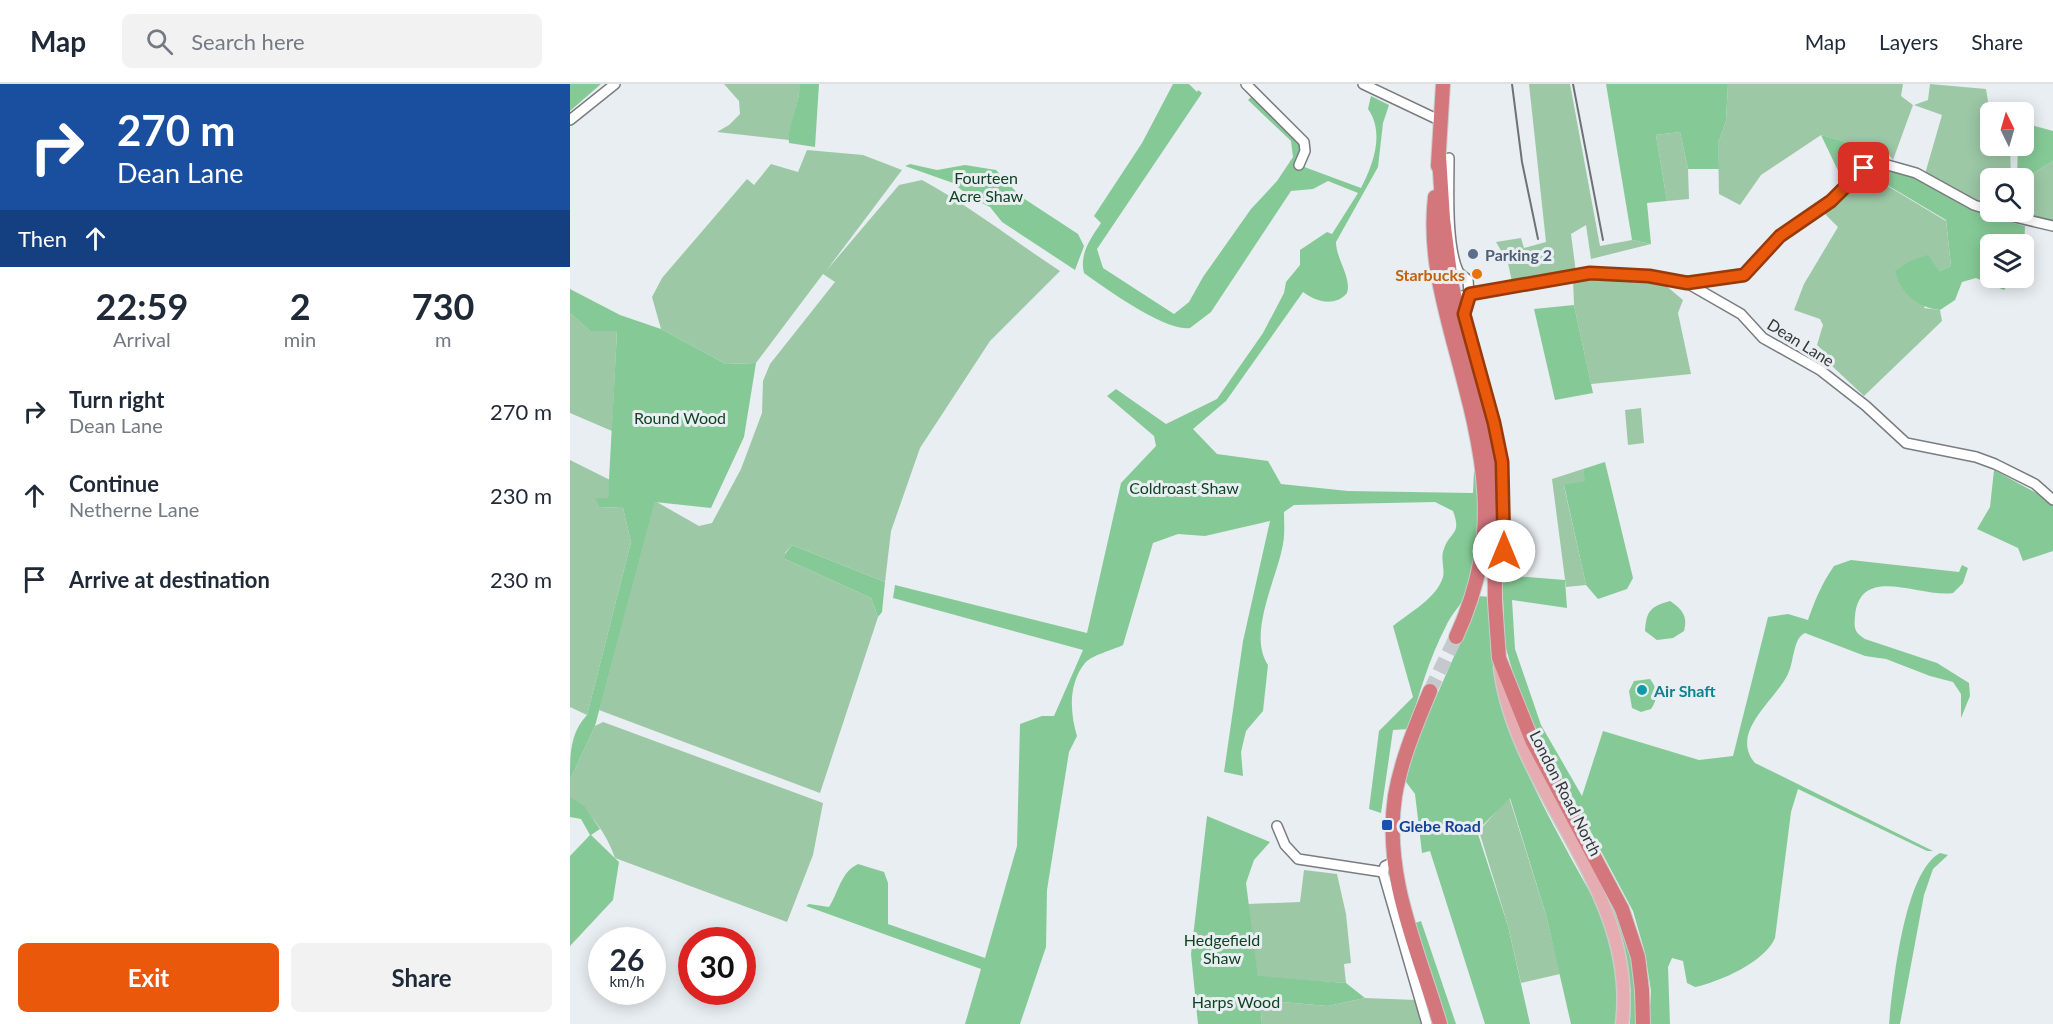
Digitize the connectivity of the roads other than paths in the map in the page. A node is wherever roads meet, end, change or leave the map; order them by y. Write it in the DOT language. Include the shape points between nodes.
graph roads {
  1 [pos="615,84"];
  2 [pos="1246,84"];
  3 [pos="1363,84"];
  4 [pos="1443,84"];
  5 [pos="570,120"];
  6 [pos="1442,121"];
  7 [pos="1444,157"];
  8 [pos="1299,165"];
  9 [pos="1980,207"];
  10 [pos="2034,221"];
  11 [pos="2053,226"];
  12 [pos="1449,241"];
  13 [pos="1687,283"];
  14 [pos="1470,294"];
  15 [pos="1448,298"];
  16 [pos="1462,319"];
  17 [pos="2053,500"];
  18 [pos="1504,568"];
  19 [pos="1456,637"];
  20 [pos="1499,658"];
  21 [pos="1430,691"];
  22 [pos="1277,826"];
  23 [pos="1394,862"];
  24 [pos="1383,872"];
  25 [pos="1436,1023"];
  26 [pos="1622,1024"];
  27 [pos="1643,1024"];
  1 -- 5 [label="street"];
  2 -- 8 [label="street" via="1304,142"];
  3 -- 6 [label="street"];
  4 -- 6 [label="highway"];
  6 -- 7 [label="highway"];
  7 -- 12 [label="highway"];
  7 -- 15 [label="highway" via="1432,221 1435,267"];
  9 -- 13 [label="street" via="1916,173 1877,162 1864,168 1831,201 1780,236 1744,275"];
  10 -- 11 [label="street"];
  12 -- 14 [label="street" via="1459,273 1468,280"];
  12 -- 15 [label="highway"];
  13 -- 14 [label="street, Dean Lane" via="1590,273"];
  13 -- 17 [label="street, Dean Lane" via="1741,314 1763,338 1820,370 1906,443 1995,464 2035,484"];
  14 -- 15 [label="street, Dean Lane"];
  14 -- 16 [label="street"];
  15 -- 16 [label="highway, London Road North"];
  15 -- 19 [label="highway" via="1484,472 1486,503 1480,565"];
  16 -- 18 [label="street, London Road North" via="1502,462"];
  16 -- 20 [label="highway, London Road North" via="1494,470"];
  20 -- 26 [label="main road, London Road North" via="1502,686 1519,738 1614,929 1623,975"];
  20 -- 27 [label="highway" via="1532,740 1615,892 1628,924 1640,973"];
  21 -- 23 [label="highway" via="1399,778 1392,830"];
  22 -- 24 [label="street" via="1298,859"];
  23 -- 24 [label="street"];
  23 -- 25 [label="highway"];
  24 -- 25 [label="street"];
}
